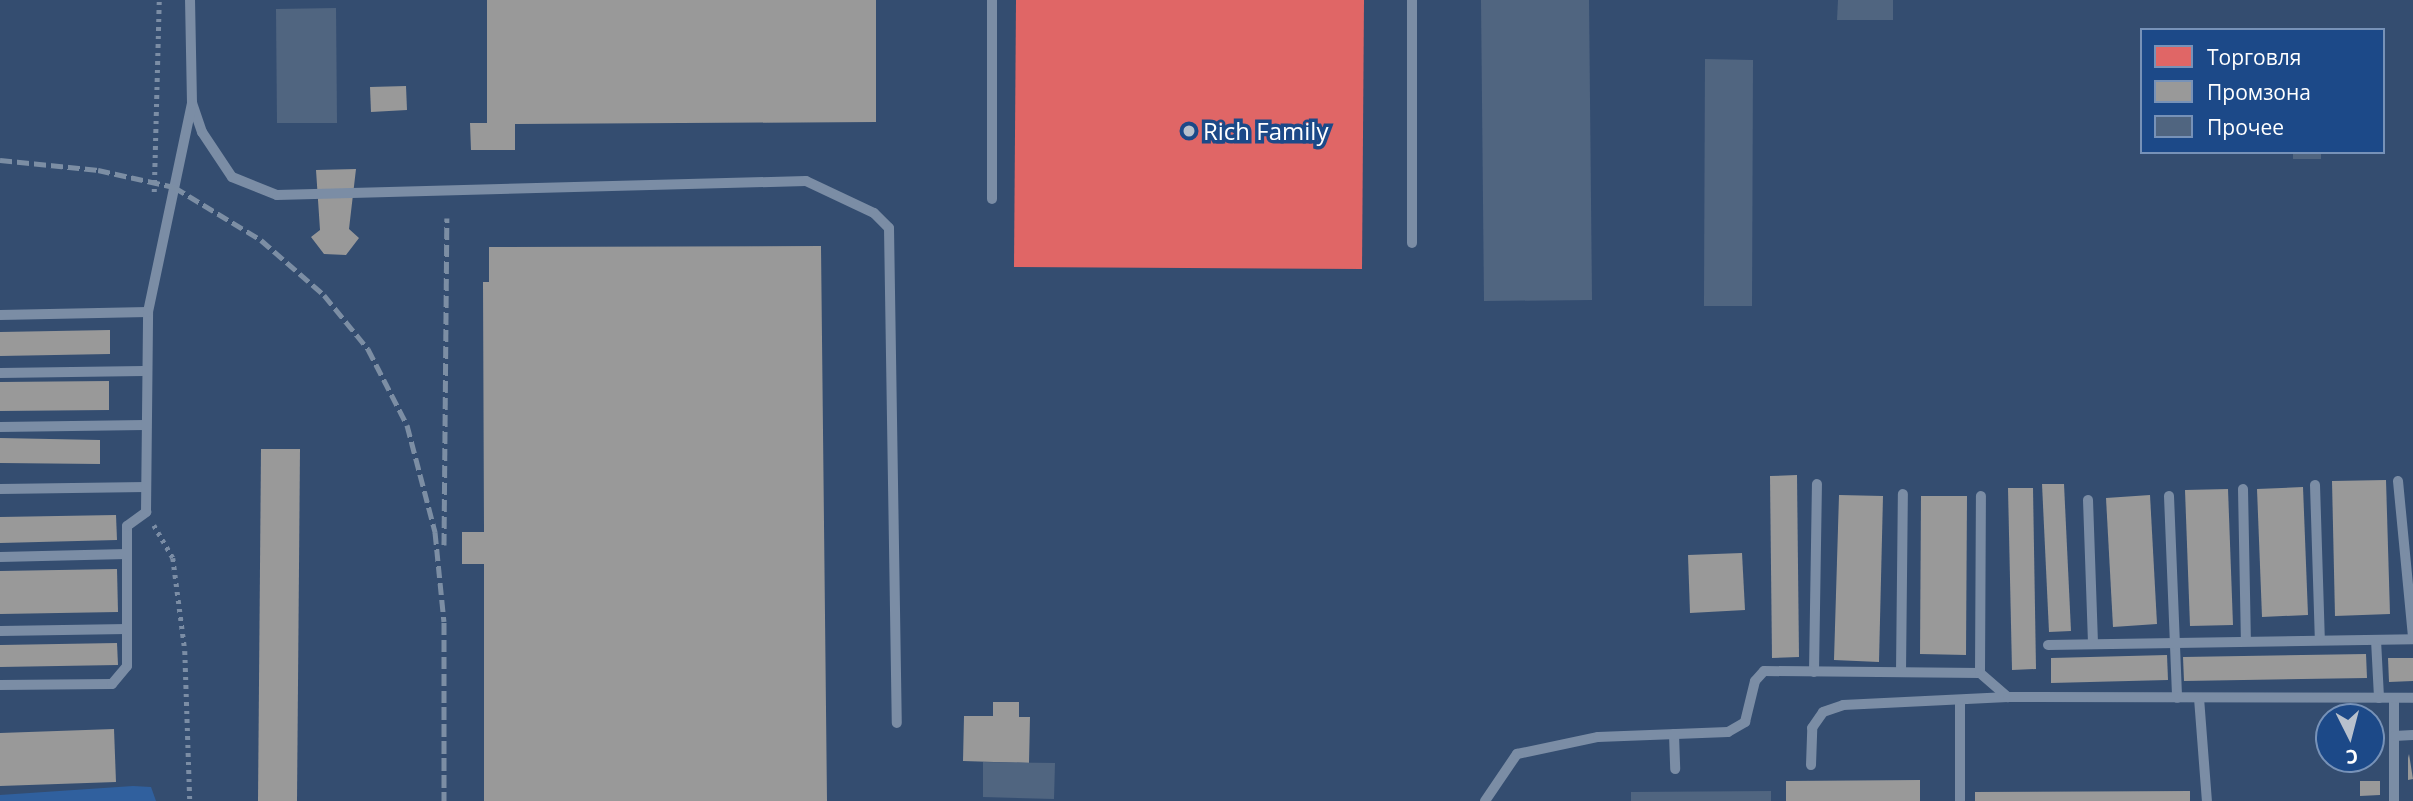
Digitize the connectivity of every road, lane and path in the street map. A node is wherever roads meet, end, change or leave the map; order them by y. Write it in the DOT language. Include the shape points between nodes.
graph roads {
  1 [pos="159,0"];
  2 [pos="191,0"];
  3 [pos="992,0"];
  4 [pos="1412,0"];
  5 [pos="192,103"];
  6 [pos="992,199"];
  7 [pos="166,223"];
  8 [pos="1412,243"];
  9 [pos="148,312"];
  10 [pos="0,315"];
  11 [pos="144,371"];
  12 [pos="0,373"];
  13 [pos="145,425"];
  14 [pos="0,427"];
  15 [pos="2398,481"];
  16 [pos="1817,484"];
  17 [pos="2315,485"];
  18 [pos="146,487"];
  19 [pos="0,489"];
  20 [pos="2243,489"];
  21 [pos="1903,495"];
  22 [pos="1981,496"];
  23 [pos="2169,496"];
  24 [pos="2088,500"];
  25 [pos="146,512"];
  26 [pos="127,554"];
  27 [pos="0,557"];
  28 [pos="127,629"];
  29 [pos="0,631"];
  30 [pos="2413,638"];
  31 [pos="2320,640"];
  32 [pos="2376,640"];
  33 [pos="2246,641"];
  34 [pos="2176,643"];
  35 [pos="2093,644"];
  36 [pos="2048,645"];
  37 [pos="1814,672"];
  38 [pos="1901,673"];
  39 [pos="1980,673"];
  40 [pos="0,685"];
  41 [pos="2008,697"];
  42 [pos="2177,698"];
  43 [pos="2199,698"];
  44 [pos="2379,698"];
  45 [pos="2393,698"];
  46 [pos="2413,698"];
  47 [pos="1959,701"];
  48 [pos="897,723"];
  49 [pos="1674,734"];
  50 [pos="2413,735"];
  51 [pos="2394,736"];
  52 [pos="1811,765"];
  53 [pos="1675,769"];
  54 [pos="190,801"];
  55 [pos="1485,801"];
  56 [pos="1961,801"];
  57 [pos="2207,801"];
  58 [pos="2394,801"];
  1 -- 7 [label="path" via="154,200"];
  2 -- 5 [label="lane"];
  3 -- 6 [label="lane"];
  4 -- 8 [label="lane"];
  5 -- 7 [label="lane"];
  5 -- 48 [label="lane" via="202,132 232,177 277,195 806,181 874,213 889,228"];
  7 -- 9 [label="lane"];
  9 -- 10 [label="lane"];
  9 -- 11 [label="lane"];
  11 -- 12 [label="lane"];
  11 -- 13 [label="lane"];
  13 -- 14 [label="lane"];
  13 -- 18 [label="lane"];
  15 -- 30 [label="lane"];
  16 -- 37 [label="lane"];
  17 -- 31 [label="lane"];
  18 -- 19 [label="lane"];
  18 -- 25 [label="lane"];
  20 -- 33 [label="lane"];
  21 -- 38 [label="lane"];
  22 -- 39 [label="lane"];
  23 -- 34 [label="lane"];
  24 -- 35 [label="lane"];
  25 -- 26 [label="lane" via="127,526"];
  25 -- 54 [label="path" via="173,558 185,651"];
  26 -- 27 [label="lane"];
  26 -- 28 [label="lane"];
  28 -- 29 [label="lane"];
  28 -- 40 [label="lane" via="127,666 112,684"];
  30 -- 32 [label="lane"];
  31 -- 32 [label="lane"];
  31 -- 33 [label="lane"];
  32 -- 44 [label="lane"];
  33 -- 34 [label="lane"];
  34 -- 35 [label="lane"];
  34 -- 42 [label="lane"];
  35 -- 36 [label="lane"];
  37 -- 38 [label="lane"];
  37 -- 49 [label="lane" via="1764,671 1755,681 1745,722 1728,732"];
  38 -- 39 [label="lane"];
  39 -- 41 [label="lane"];
  41 -- 42 [label="lane"];
  41 -- 47 [label="lane"];
  42 -- 43 [label="lane"];
  43 -- 44 [label="lane"];
  43 -- 57 [label="lane"];
  44 -- 45 [label="lane"];
  45 -- 46 [label="lane"];
  45 -- 51 [label="lane"];
  47 -- 52 [label="lane" via="1843,705 1823,712 1812,728"];
  47 -- 56 [label="lane"];
  49 -- 53 [label="lane"];
  49 -- 55 [label="lane" via="1598,737 1517,754"];
  50 -- 51 [label="lane"];
  51 -- 58 [label="lane"];
}
